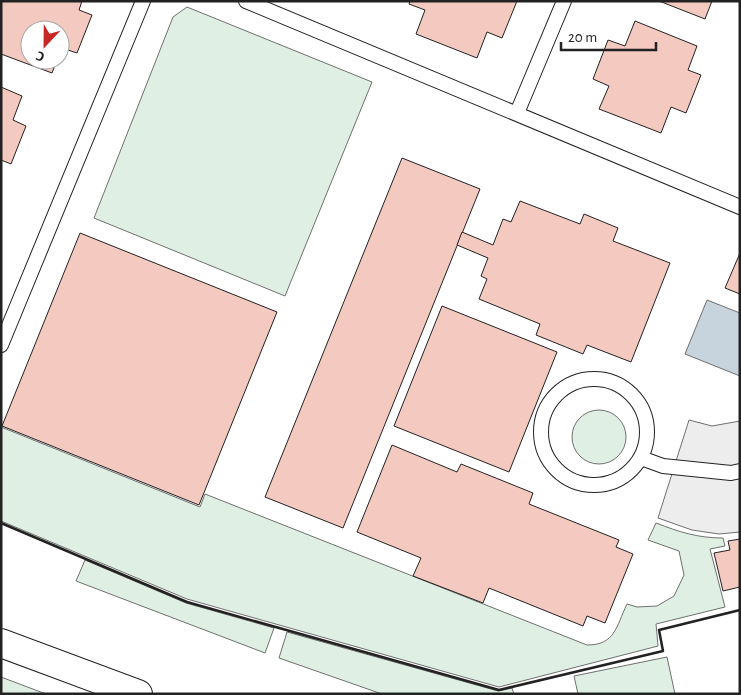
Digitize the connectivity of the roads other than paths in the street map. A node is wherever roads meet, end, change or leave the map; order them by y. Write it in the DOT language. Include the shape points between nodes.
graph roads {
  1 [pos="143,1"];
  2 [pos="246,1"];
  3 [pos="564,1"];
  4 [pos="517,113"];
  5 [pos="740,207"];
  6 [pos="1,345"];
  7 [pos="641,458"];
  8 [pos="740,471"];
  9 [pos="1,643"];
  10 [pos="138,694"];
  1 -- 6 [label="lane"];
  2 -- 4 [label="lane"];
  3 -- 4 [label="lane"];
  4 -- 5 [label="lane"];
  7 -- 7 [label="lane" via="648,431 640,404 620,384 593,378 566,386 546,406 540,433 548,460 568,479 595,485 622,478"];
  7 -- 8 [label="lane" via="663,466 731,473"];
  9 -- 10 [label="main road"];
}
